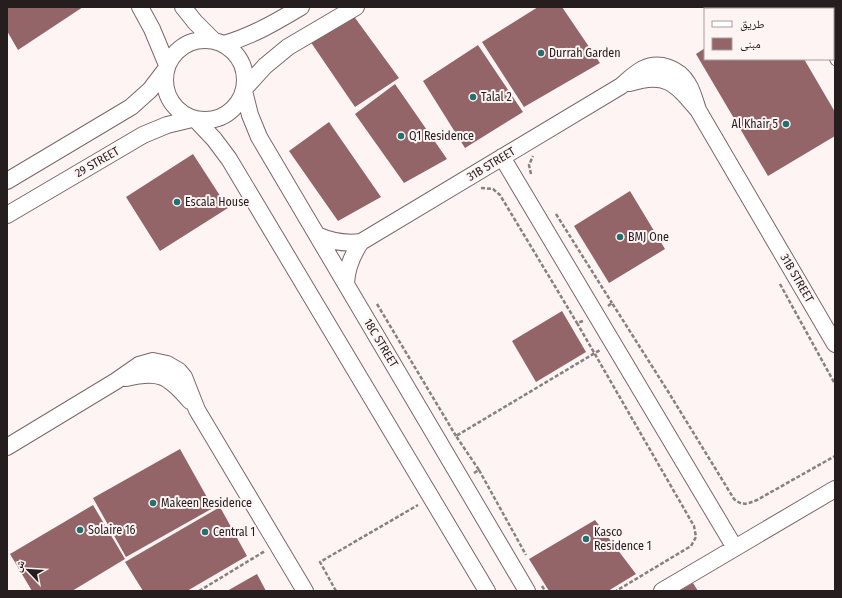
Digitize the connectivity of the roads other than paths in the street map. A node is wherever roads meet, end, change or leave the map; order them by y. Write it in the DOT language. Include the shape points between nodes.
graph roads {
  1 [pos="140,7"];
  2 [pos="184,7"];
  3 [pos="301,7"];
  4 [pos="356,7"];
  5 [pos="218,42"];
  6 [pos="166,67"];
  7 [pos="244,90"];
  8 [pos="194,120"];
  9 [pos="502,157"];
  10 [pos="7,181"];
  11 [pos="7,215"];
  12 [pos="317,235"];
  13 [pos="361,242"];
  14 [pos="346,283"];
  15 [pos="835,344"];
  16 [pos="7,446"];
  17 [pos="835,489"];
  18 [pos="735,548"];
  19 [pos="534,588"];
  20 [pos="305,591"];
  21 [pos="486,591"];
  22 [pos="662,591"];
  1 -- 6 [label="street" via="152,29"];
  2 -- 5 [label="street" via="195,22"];
  3 -- 5 [label="street" via="238,40"];
  4 -- 7 [label="street" via="288,47 265,66"];
  5 -- 6 [label="street" via="198,40 183,46"];
  5 -- 7 [label="street" via="232,50 239,58 245,78"];
  6 -- 8 [label="street" via="164,85 169,99 178,111"];
  6 -- 10 [label="street" via="150,90 131,107"];
  7 -- 8 [label="street" via="240,101 226,115 206,121"];
  7 -- 12 [label="street, 18C STREET" via="259,137"];
  8 -- 11 [label="street, 29 STREET" via="167,125 143,135"];
  8 -- 21 [label="street" via="214,139 229,159"];
  9 -- 13 [label="street, 31B STREET"];
  9 -- 15 [label="street, 31B STREET" via="621,86 644,69 665,66 679,73 688,84 698,110"];
  9 -- 18 [label="street"];
  12 -- 13 [label="street, 31B STREET" via="338,243"];
  12 -- 14 [label="street, 18C STREET"];
  13 -- 14 [label="street, 31B STREET" via="350,261"];
  14 -- 19 [label="street, 18C STREET" via="462,480"];
  16 -- 20 [label="street" via="116,381 133,368 153,361 167,364 184,377 197,410"];
  17 -- 18 [label="street"];
  18 -- 22 [label="street"];
}
